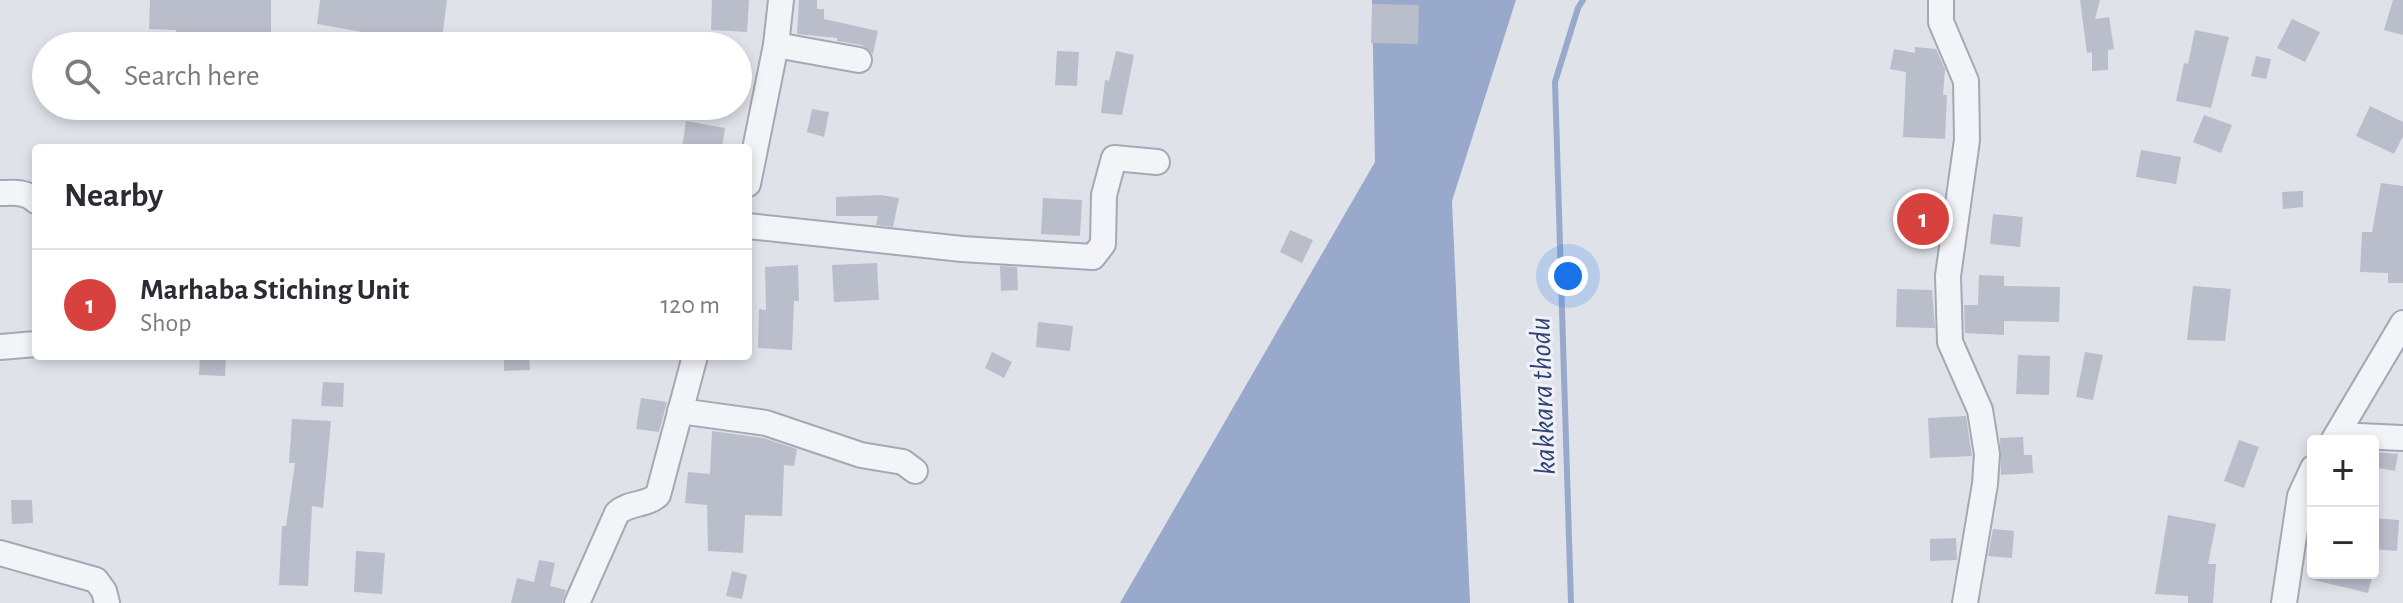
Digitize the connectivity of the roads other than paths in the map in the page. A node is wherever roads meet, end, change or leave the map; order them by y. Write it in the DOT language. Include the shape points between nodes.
graph roads {
  1 [pos="781,0"];
  2 [pos="1941,0"];
  3 [pos="776,45"];
  4 [pos="859,60"];
  5 [pos="1157,162"];
  6 [pos="752,164"];
  7 [pos="0,193"];
  8 [pos="32,197"];
  9 [pos="752,226"];
  10 [pos="2403,323"];
  11 [pos="32,344"];
  12 [pos="0,347"];
  13 [pos="694,360"];
  14 [pos="680,411"];
  15 [pos="2337,435"];
  16 [pos="2379,438"];
  17 [pos="2403,438"];
  18 [pos="915,471"];
  19 [pos="2307,481"];
  20 [pos="0,553"];
  21 [pos="107,603"];
  22 [pos="577,603"];
  23 [pos="1965,603"];
  24 [pos="2284,603"];
  1 -- 3 [label="street"];
  2 -- 23 [label="street" via="1941,22 1966,81 1967,140 1948,276 1950,342 1980,410 1987,454"];
  3 -- 4 [label="street"];
  3 -- 6 [label="street"];
  5 -- 9 [label="street" via="1114,158 1104,195 1103,244 1093,257"];
  7 -- 8 [label="street"];
  10 -- 15 [label="street"];
  11 -- 12 [label="street"];
  13 -- 14 [label="street"];
  14 -- 18 [label="street" via="766,423 861,455 903,462"];
  14 -- 22 [label="street" via="658,495 617,513"];
  16 -- 17 [label="street"];
  19 -- 24 [label="street" via="2300,496"];
  20 -- 21 [label="street" via="96,580"];
}
